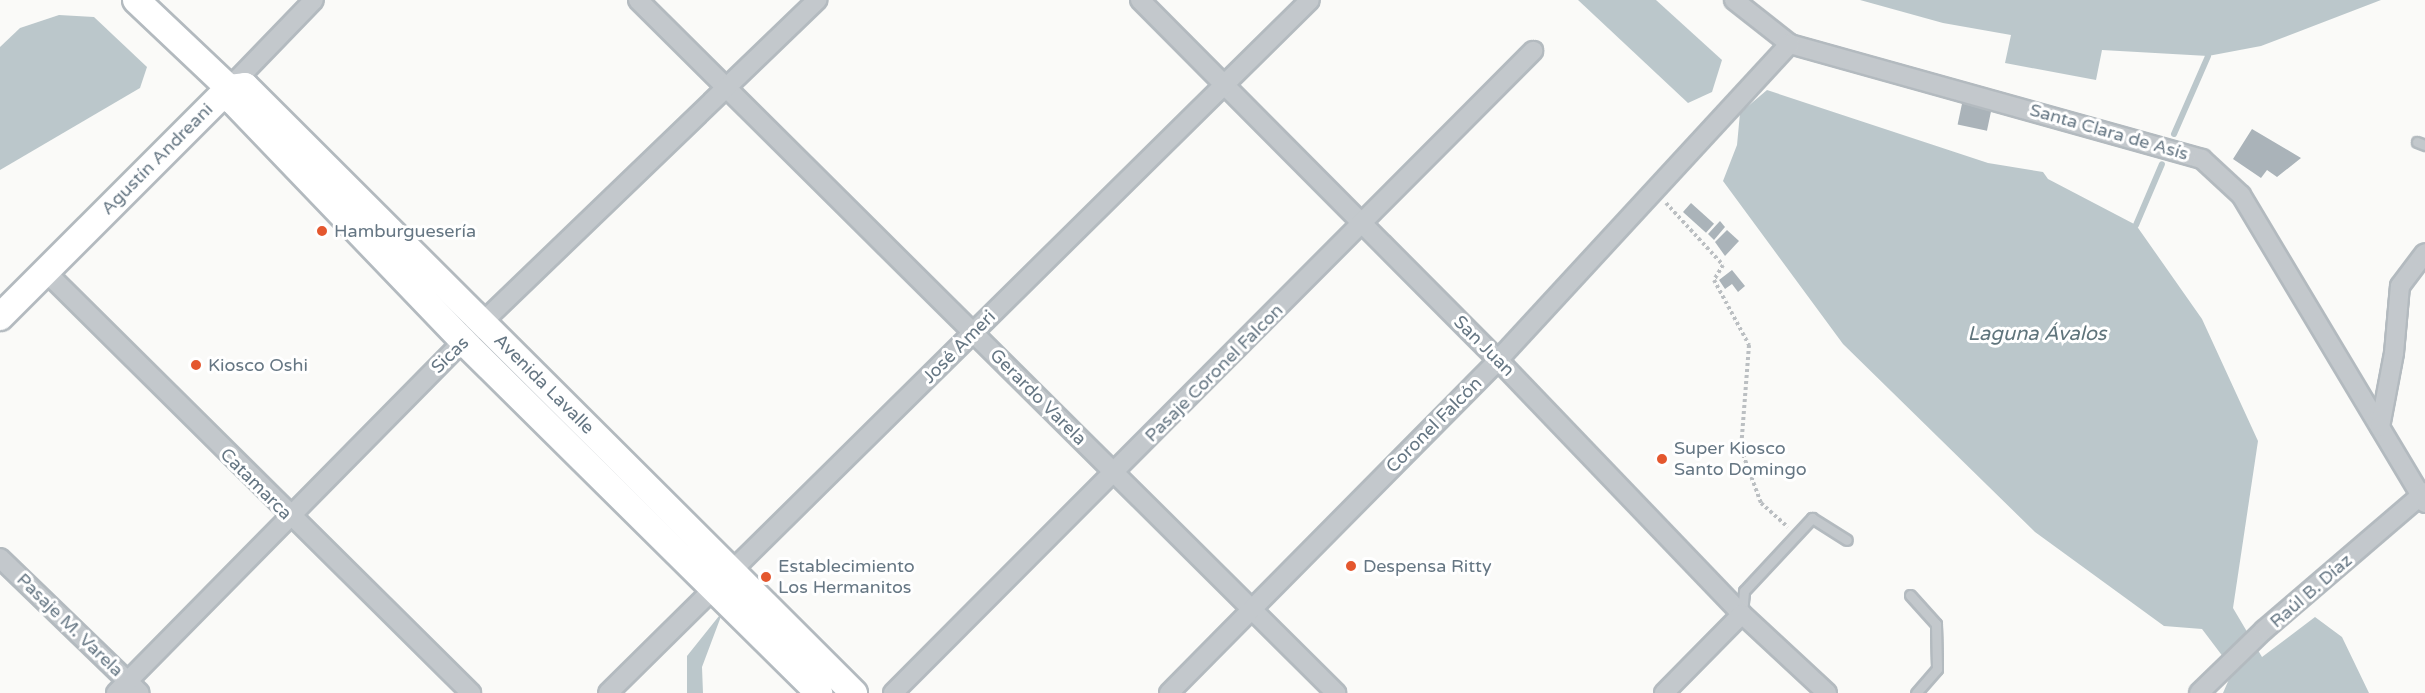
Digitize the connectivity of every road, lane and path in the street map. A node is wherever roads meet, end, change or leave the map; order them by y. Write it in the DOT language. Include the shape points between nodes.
graph roads {
  1 [pos="136,0"];
  2 [pos="314,0"];
  3 [pos="638,0"];
  4 [pos="817,0"];
  5 [pos="1140,0"];
  6 [pos="1310,0"];
  7 [pos="1734,0"];
  8 [pos="1790,44"];
  9 [pos="1533,51"];
  10 [pos="1222,82"];
  11 [pos="229,88"];
  12 [pos="727,88"];
  13 [pos="1656,191"];
  14 [pos="1362,226"];
  15 [pos="2425,253"];
  16 [pos="45,271"];
  17 [pos="0,317"];
  18 [pos="484,324"];
  19 [pos="974,332"];
  20 [pos="463,341"];
  21 [pos="1498,360"];
  22 [pos="2380,427"];
  23 [pos="1113,474"];
  24 [pos="2423,498"];
  25 [pos="289,517"];
  26 [pos="1796,534"];
  27 [pos="1847,540"];
  28 [pos="0,558"];
  29 [pos="734,572"];
  30 [pos="714,591"];
  31 [pos="1910,595"];
  32 [pos="1252,610"];
  33 [pos="1742,614"];
  34 [pos="128,689"];
  35 [pos="471,693"];
  36 [pos="608,693"];
  37 [pos="819,693"];
  38 [pos="854,693"];
  39 [pos="893,693"];
  40 [pos="1169,693"];
  41 [pos="1336,693"];
  42 [pos="1664,693"];
  43 [pos="1827,693"];
  44 [pos="1916,693"];
  45 [pos="2199,693"];
  1 -- 11 [label="main road, Avenida Lavalle"];
  2 -- 11 [label="street, Agustín Andreani"];
  3 -- 12 [label="street, Gerardo Varela"];
  4 -- 12 [label="street, Sicas"];
  5 -- 10 [label="street, San Juan"];
  6 -- 10 [label="street, José Ameri"];
  7 -- 8 [label="street, Santa Clara de Asís"];
  8 -- 13 [label="street, Coronel Falcón"];
  8 -- 22 [label="street, Santa Clara de Asís" via="2202,159 2241,195"];
  9 -- 14 [label="street, Pasaje Coronel Falcon"];
  10 -- 14 [label="street, San Juan"];
  10 -- 19 [label="street, José Ameri"];
  11 -- 16 [label="main road, Agustín Andreani"];
  11 -- 18 [label="main road, Avenida Lavalle" via="245,87"];
  11 -- 20 [label="main road, Avenida Lavalle" via="233,101"];
  12 -- 18 [label="street, Sicas"];
  12 -- 19 [label="street, Gerardo Varela"];
  13 -- 21 [label="street, Coronel Falcón"];
  13 -- 26 [label="path" via="1723,265 1714,280 1749,345 1741,449 1761,503"];
  14 -- 21 [label="street, San Juan"];
  14 -- 23 [label="street, Pasaje Coronel Falcon"];
  15 -- 22 [label="street" via="2400,286 2394,354"];
  16 -- 17 [label="main road, Agustín Andreani"];
  16 -- 25 [label="street, Catamarca"];
  18 -- 20 [label="street, Sicas"];
  18 -- 29 [label="main road, Avenida Lavalle"];
  19 -- 23 [label="street, Gerardo Varela"];
  19 -- 29 [label="street, José Ameri"];
  20 -- 25 [label="street, Sicas"];
  20 -- 30 [label="main road, Avenida Lavalle"];
  21 -- 32 [label="street, Coronel Falcón"];
  21 -- 33 [label="street, San Juan"];
  22 -- 24 [label="street, Santa Clara de Asís"];
  23 -- 32 [label="street, Gerardo Varela"];
  23 -- 39 [label="street, Pasaje Coronel Falcon"];
  24 -- 45 [label="street, Raúl B. Díaz" via="2264,630"];
  25 -- 34 [label="street, Sicas"];
  25 -- 35 [label="street, Catamarca"];
  26 -- 27 [label="lane" via="1812,518"];
  26 -- 33 [label="lane" via="1744,591"];
  28 -- 34 [label="street, Pasaje M. Varela"];
  29 -- 30 [label="street, José Ameri"];
  29 -- 38 [label="main road, Avenida Lavalle"];
  30 -- 36 [label="street, José Ameri"];
  30 -- 37 [label="main road, Avenida Lavalle"];
  31 -- 44 [label="lane" via="1936,624 1937,669"];
  32 -- 40 [label="street, Coronel Falcón"];
  32 -- 41 [label="street, Gerardo Varela"];
  33 -- 42 [label="street"];
  33 -- 43 [label="street, San Juan"];
}
